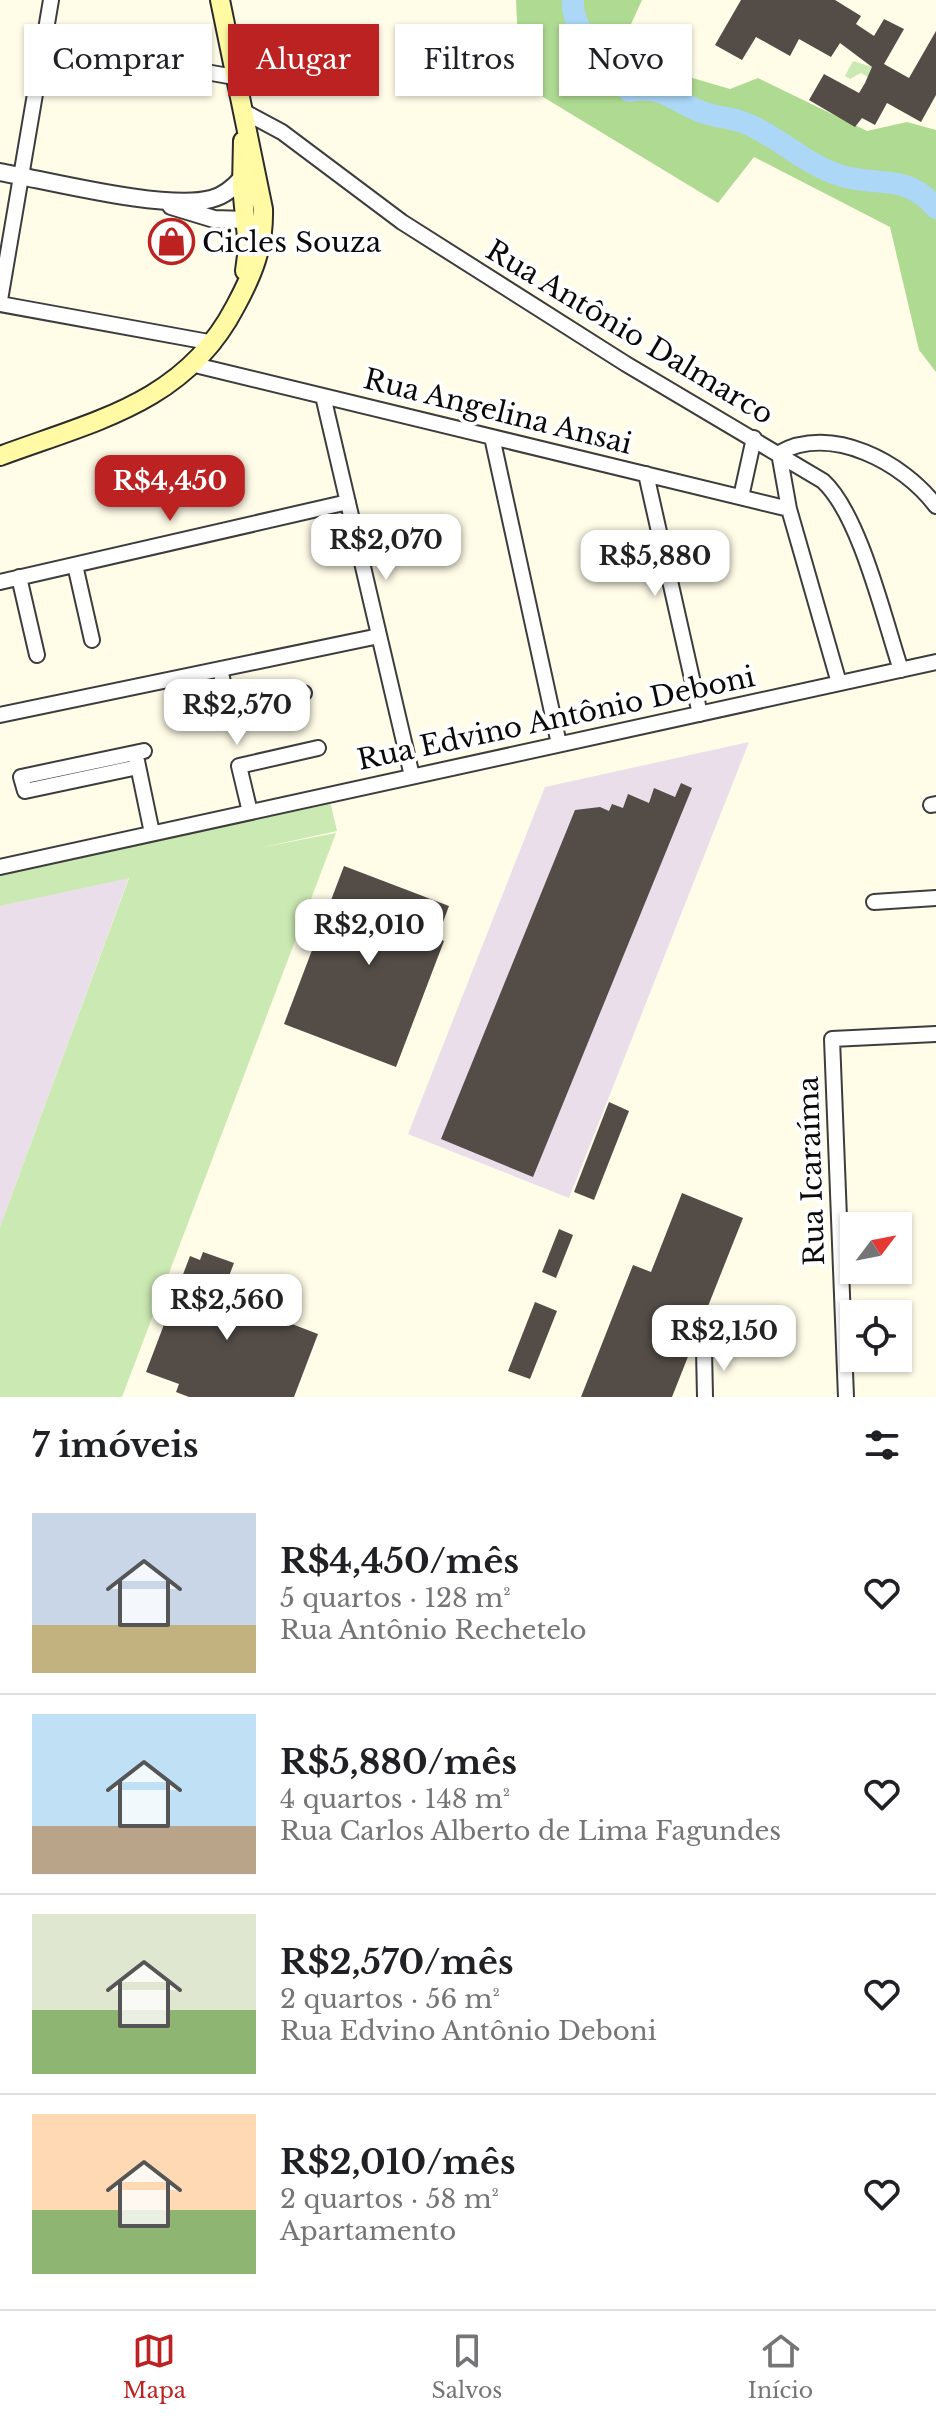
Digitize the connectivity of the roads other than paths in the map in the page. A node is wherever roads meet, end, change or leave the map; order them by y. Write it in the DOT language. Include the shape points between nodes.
graph roads {
  1 [pos="51,0"];
  2 [pos="220,0"];
  3 [pos="47,24"];
  4 [pos="228,44"];
  5 [pos="35,96"];
  6 [pos="238,96"];
  7 [pos="242,114"];
  8 [pos="0,172"];
  9 [pos="21,176"];
  10 [pos="242,178"];
  11 [pos="260,187"];
  12 [pos="151,199"];
  13 [pos="246,220"];
  14 [pos="0,302"];
  15 [pos="236,306"];
  16 [pos="214,343"];
  17 [pos="195,365"];
  18 [pos="323,396"];
  19 [pos="492,437"];
  20 [pos="754,438"];
  21 [pos="779,453"];
  22 [pos="0,456"];
  23 [pos="646,474"];
  24 [pos="741,497"];
  25 [pos="348,502"];
  26 [pos="936,506"];
  27 [pos="789,509"];
  28 [pos="75,565"];
  29 [pos="19,577"];
  30 [pos="0,582"];
  31 [pos="379,636"];
  32 [pos="92,640"];
  33 [pos="37,655"];
  34 [pos="936,662"];
  35 [pos="220,669"];
  36 [pos="901,670"];
  37 [pos="839,683"];
  38 [pos="304,693"];
  39 [pos="700,714"];
  40 [pos="0,715"];
  41 [pos="559,744"];
  42 [pos="318,748"];
  43 [pos="139,757"];
  44 [pos="412,776"];
  45 [pos="250,812"];
  46 [pos="152,833"];
  47 [pos="0,867"];
  48 [pos="936,898"];
  49 [pos="874,902"];
  50 [pos="936,1034"];
  51 [pos="704,1349"];
  52 [pos="705,1397"];
  53 [pos="846,1397"];
  1 -- 3 [label="street"];
  2 -- 4 [label="main road"];
  5 -- 9 [label="street"];
  6 -- 7 [label="main road"];
  7 -- 10 [label="main road"];
  7 -- 11 [label="main road"];
  7 -- 20 [label="street, Rua Antônio Dalmarco" via="282,132 402,222"];
  8 -- 9 [label="street"];
  9 -- 12 [label="street"];
  9 -- 14 [label="street"];
  10 -- 12 [label="street" via="213,199"];
  10 -- 13 [label="main road"];
  11 -- 13 [label="main road"];
  11 -- 15 [label="main road" via="262,240 254,273"];
  12 -- 13 [label="street" via="214,219"];
  13 -- 15 [label="main road" via="247,259"];
  14 -- 16 [label="street"];
  15 -- 16 [label="main road"];
  16 -- 17 [label="main road"];
  17 -- 18 [label="street, Rua Angelina Ansai"];
  17 -- 22 [label="main road" via="139,404"];
  18 -- 19 [label="street, Rua Angelina Ansai"];
  18 -- 25 [label="street"];
  19 -- 23 [label="street, Rua Angelina Ansai"];
  19 -- 41 [label="street"];
  20 -- 21 [label="street, Rua Antônio Dalmarco"];
  20 -- 24 [label="street"];
  21 -- 26 [label="street" via="808,443 869,453 900,469"];
  21 -- 27 [label="street"];
  21 -- 36 [label="street, Rua Antônio Dalmarco" via="823,481 842,503"];
  23 -- 24 [label="street, Rua Angelina Ansai"];
  23 -- 39 [label="street"];
  24 -- 27 [label="street, Rua Angelina Ansai"];
  25 -- 28 [label="street"];
  25 -- 31 [label="street"];
  27 -- 37 [label="street"];
  28 -- 29 [label="street"];
  28 -- 32 [label="street"];
  29 -- 30 [label="street"];
  29 -- 33 [label="street"];
  31 -- 35 [label="street"];
  31 -- 44 [label="street"];
  34 -- 36 [label="street, Rua Edvino Antônio Deboni"];
  35 -- 38 [label="street" via="229,708"];
  35 -- 40 [label="street"];
  36 -- 37 [label="street, Rua Edvino Antônio Deboni"];
  37 -- 39 [label="street, Rua Edvino Antônio Deboni"];
  39 -- 41 [label="street, Rua Edvino Antônio Deboni"];
  41 -- 44 [label="street, Rua Edvino Antônio Deboni"];
  42 -- 45 [label="street" via="239,766"];
  43 -- 43 [label="street" via="21,777 25,791"];
  43 -- 46 [label="street"];
  44 -- 45 [label="street, Rua Edvino Antônio Deboni"];
  45 -- 46 [label="street, Rua Edvino Antônio Deboni"];
  46 -- 47 [label="street, Rua Edvino Antônio Deboni"];
  48 -- 49 [label="street"];
  50 -- 53 [label="street, Rua Icaraíma" via="832,1039"];
  51 -- 52 [label="street"];
}
